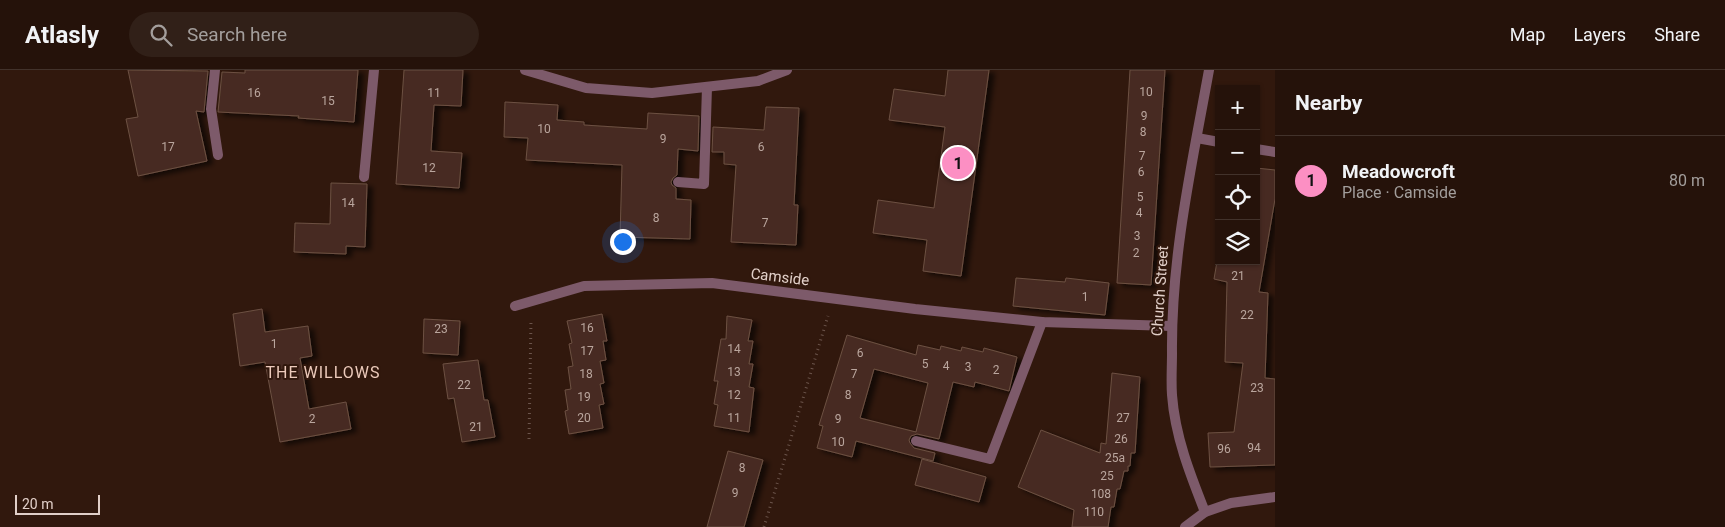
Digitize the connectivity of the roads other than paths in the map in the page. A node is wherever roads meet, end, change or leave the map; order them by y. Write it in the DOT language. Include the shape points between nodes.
graph roads {
  1 [pos="215,70"];
  2 [pos="374,70"];
  3 [pos="525,70"];
  4 [pos="786,70"];
  5 [pos="1209,70"];
  6 [pos="707,87"];
  7 [pos="1197,138"];
  8 [pos="1215,141"];
  9 [pos="1260,150"];
  10 [pos="1275,152"];
  11 [pos="218,156"];
  12 [pos="364,177"];
  13 [pos="678,182"];
  14 [pos="515,306"];
  15 [pos="1042,322"];
  16 [pos="1172,326"];
  17 [pos="916,441"];
  18 [pos="1275,497"];
  19 [pos="1205,512"];
  20 [pos="1185,527"];
  1 -- 11 [label="street" via="211,109"];
  2 -- 12 [label="street"];
  3 -- 6 [label="street" via="586,88 652,93"];
  4 -- 6 [label="street" via="758,81"];
  5 -- 7 [label="street, Church Street"];
  6 -- 13 [label="street" via="704,184"];
  7 -- 8 [label="street"];
  7 -- 16 [label="street, Church Street" via="1178,243"];
  9 -- 10 [label="street"];
  14 -- 15 [label="street, Camside" via="584,286 712,283 915,310"];
  15 -- 16 [label="street, Camside"];
  15 -- 17 [label="street" via="990,459"];
  16 -- 19 [label="street, Church Street" via="1172,394 1178,435"];
  18 -- 19 [label="street" via="1231,503"];
  19 -- 20 [label="street"];
}
